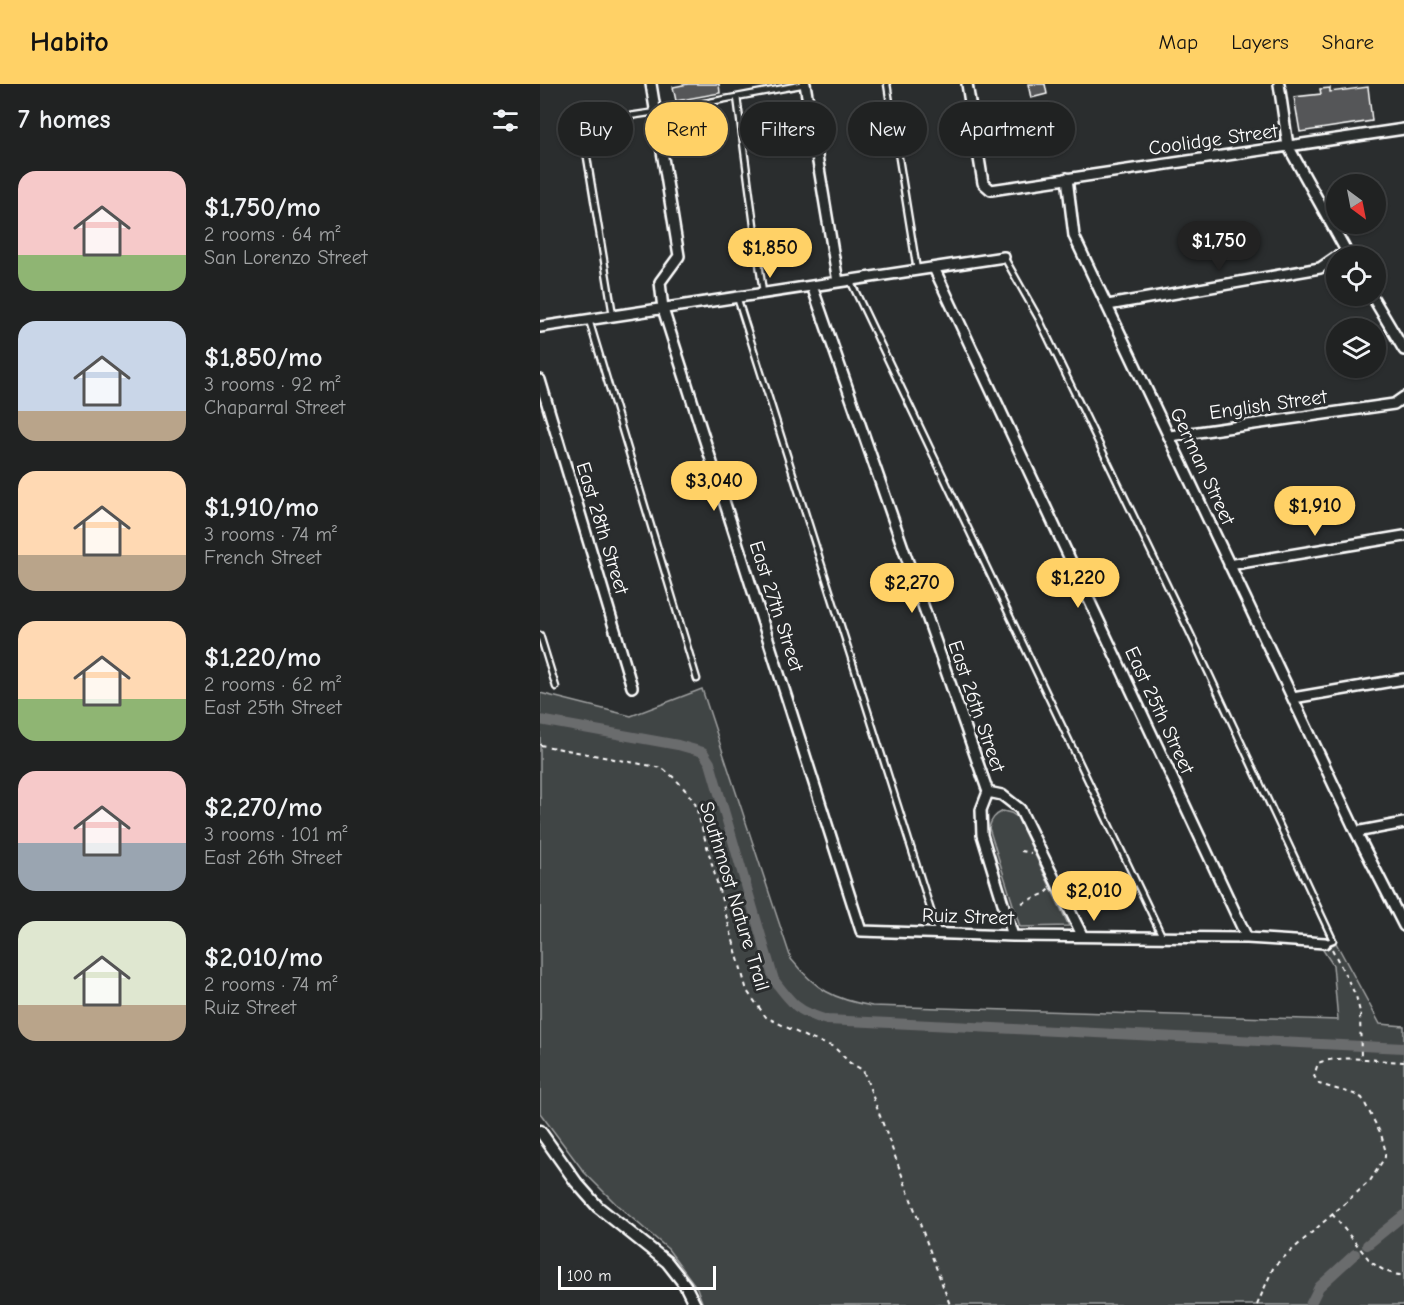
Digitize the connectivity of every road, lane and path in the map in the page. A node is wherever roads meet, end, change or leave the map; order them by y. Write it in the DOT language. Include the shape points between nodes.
graph roads {
  1 [pos="651,84"];
  2 [pos="806,84"];
  3 [pos="887,84"];
  4 [pos="967,84"];
  5 [pos="1279,84"];
  6 [pos="737,97"];
  7 [pos="654,102"];
  8 [pos="710,102"];
  9 [pos="645,114"];
  10 [pos="1404,129"];
  11 [pos="1288,146"];
  12 [pos="663,156"];
  13 [pos="1067,178"];
  14 [pos="1338,246"];
  15 [pos="1004,257"];
  16 [pos="1326,264"];
  17 [pos="934,268"];
  18 [pos="917,270"];
  19 [pos="850,280"];
  20 [pos="838,282"];
  21 [pos="812,286"];
  22 [pos="763,294"];
  23 [pos="737,297"];
  24 [pos="1108,305"];
  25 [pos="1378,306"];
  26 [pos="663,309"];
  27 [pos="614,316"];
  28 [pos="589,320"];
  29 [pos="540,327"];
  30 [pos="1404,350"];
  31 [pos="540,380"];
  32 [pos="1404,396"];
  33 [pos="1170,436"];
  34 [pos="1404,536"];
  35 [pos="1230,566"];
  36 [pos="540,635"];
  37 [pos="697,679"];
  38 [pos="1404,679"];
  39 [pos="555,687"];
  40 [pos="632,687"];
  41 [pos="1293,698"];
  42 [pos="540,745"];
  43 [pos="988,792"];
  44 [pos="1404,823"];
  45 [pos="1356,832"];
  46 [pos="1057,883"];
  47 [pos="1022,903"];
  48 [pos="1404,926"];
  49 [pos="861,931"];
  50 [pos="939,933"];
  51 [pos="1082,935"];
  52 [pos="1012,936"];
  53 [pos="1162,937"];
  54 [pos="1247,938"];
  55 [pos="1325,943"];
  56 [pos="1361,1060"];
  57 [pos="1404,1062"];
  58 [pos="540,1131"];
  59 [pos="1332,1214"];
  60 [pos="1404,1275"];
  61 [pos="694,1305"];
  62 [pos="950,1305"];
  63 [pos="1257,1305"];
  1 -- 7 [label="street, East 27th Street"];
  2 -- 6 [label="lane"];
  2 -- 20 [label="street"];
  3 -- 18 [label="lane"];
  4 -- 13 [label="street, Coolidge Street" via="983,183 990,190"];
  5 -- 11 [label="street"];
  6 -- 8 [label="lane"];
  6 -- 22 [label="lane"];
  9 -- 27 [label="lane" via="589,122 583,133"];
  10 -- 11 [label="street, Coolidge Street"];
  11 -- 13 [label="street, Coolidge Street"];
  11 -- 14 [label="street"];
  12 -- 26 [label="street, East 27th Street" via="679,256 660,282"];
  13 -- 24 [label="street, German Street" via="1074,236"];
  15 -- 17 [label="street"];
  15 -- 55 [label="lane" via="1039,319 1191,634 1333,940"];
  16 -- 24 [label="street"];
  17 -- 18 [label="street"];
  17 -- 54 [label="street, East 25th Street"];
  18 -- 19 [label="street"];
  19 -- 20 [label="street"];
  19 -- 53 [label="lane"];
  20 -- 21 [label="street"];
  21 -- 22 [label="street"];
  21 -- 43 [label="street, East 26th Street"];
  22 -- 23 [label="street"];
  23 -- 26 [label="street"];
  23 -- 50 [label="lane"];
  24 -- 33 [label="street, German Street"];
  25 -- 30 [label="street"];
  26 -- 27 [label="street"];
  26 -- 49 [label="street, East 27th Street"];
  27 -- 28 [label="street"];
  28 -- 29 [label="street"];
  28 -- 37 [label="lane"];
  31 -- 40 [label="street, East 28th Street"];
  32 -- 33 [label="street, English Street" via="1394,404"];
  33 -- 35 [label="street, German Street"];
  34 -- 35 [label="street"];
  35 -- 41 [label="street, German Street"];
  36 -- 39 [label="lane"];
  38 -- 41 [label="street"];
  41 -- 45 [label="street, German Street"];
  42 -- 62 [label="path, Southmost Nature Trail" via="662,768 695,803 747,992 766,1017 834,1047 863,1070"];
  43 -- 46 [label="street" via="1002,795 1020,809"];
  43 -- 52 [label="street, East 26th Street" via="981,810 982,835"];
  44 -- 45 [label="street"];
  45 -- 48 [label="street, German Street"];
  46 -- 47 [label="path" via="1046,893"];
  46 -- 51 [label="street"];
  49 -- 50 [label="street, Ruiz Street"];
  50 -- 52 [label="street, Ruiz Street"];
  51 -- 52 [label="street, Ruiz Street"];
  51 -- 53 [label="street, Ruiz Street"];
  53 -- 54 [label="street, Ruiz Street"];
  54 -- 55 [label="street, Ruiz Street"];
  55 -- 56 [label="path" via="1332,949 1356,996"];
  56 -- 57 [label="path"];
  56 -- 59 [label="path" via="1328,1059 1318,1063 1314,1070 1319,1084 1362,1098 1385,1149 1385,1157 1370,1181"];
  58 -- 61 [label="street" via="598,1207 668,1262"];
  59 -- 60 [label="path" via="1378,1268"];
  59 -- 63 [label="path" via="1274,1266"];
}
